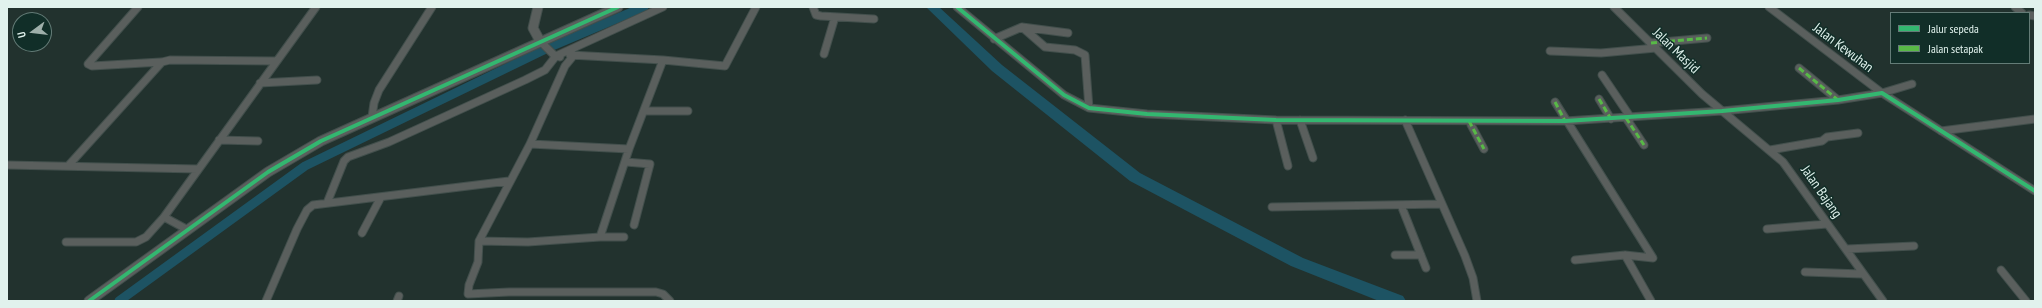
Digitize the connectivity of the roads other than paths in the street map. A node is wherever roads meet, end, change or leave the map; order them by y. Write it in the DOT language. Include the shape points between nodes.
graph roads {
  1 [pos="138,7"];
  2 [pos="316,7"];
  3 [pos="432,7"];
  4 [pos="538,7"];
  5 [pos="618,7"];
  6 [pos="663,7"];
  7 [pos="756,7"];
  8 [pos="813,7"];
  9 [pos="957,7"];
  10 [pos="1614,7"];
  11 [pos="1769,7"];
  12 [pos="835,17"];
  13 [pos="874,19"];
  14 [pos="1022,27"];
  15 [pos="1068,33"];
  16 [pos="994,38"];
  17 [pos="1707,38"];
  18 [pos="541,43"];
  19 [pos="1654,46"];
  20 [pos="1550,51"];
  21 [pos="824,54"];
  22 [pos="574,55"];
  23 [pos="555,56"];
  24 [pos="663,60"];
  25 [pos="275,61"];
  26 [pos="162,62"];
  27 [pos="565,66"];
  28 [pos="1799,68"];
  29 [pos="1602,76"];
  30 [pos="317,80"];
  31 [pos="260,83"];
  32 [pos="1912,84"];
  33 [pos="1882,93"];
  34 [pos="1599,99"];
  35 [pos="1838,100"];
  36 [pos="1554,102"];
  37 [pos="1089,108"];
  38 [pos="644,111"];
  39 [pos="688,111"];
  40 [pos="1722,111"];
  41 [pos="372,117"];
  42 [pos="1628,118"];
  43 [pos="1611,119"];
  44 [pos="2035,119"];
  45 [pos="1276,120"];
  46 [pos="1300,120"];
  47 [pos="1405,120"];
  48 [pos="1469,121"];
  49 [pos="1565,121"];
  50 [pos="1941,131"];
  51 [pos="1858,132"];
  52 [pos="219,140"];
  53 [pos="258,142"];
  54 [pos="530,144"];
  55 [pos="1644,145"];
  56 [pos="629,149"];
  57 [pos="1484,149"];
  58 [pos="1770,150"];
  59 [pos="1313,158"];
  60 [pos="626,162"];
  61 [pos="7,165"];
  62 [pos="68,166"];
  63 [pos="1288,166"];
  64 [pos="198,169"];
  65 [pos="509,181"];
  66 [pos="2035,191"];
  67 [pos="380,197"];
  68 [pos="327,203"];
  69 [pos="1442,204"];
  70 [pos="1401,205"];
  71 [pos="1272,208"];
  72 [pos="164,217"];
  73 [pos="1827,224"];
  74 [pos="634,226"];
  75 [pos="1767,229"];
  76 [pos="188,230"];
  77 [pos="362,233"];
  78 [pos="600,237"];
  79 [pos="624,237"];
  80 [pos="479,241"];
  81 [pos="66,242"];
  82 [pos="1914,246"];
  83 [pos="1847,249"];
  84 [pos="1395,254"];
  85 [pos="1421,255"];
  86 [pos="1625,255"];
  87 [pos="1575,260"];
  88 [pos="1426,268"];
  89 [pos="2001,270"];
  90 [pos="1805,272"];
  91 [pos="1862,274"];
  92 [pos="89,301"];
  93 [pos="266,301"];
  94 [pos="670,301"];
  95 [pos="1477,301"];
  96 [pos="1651,301"];
  97 [pos="1883,301"];
  98 [pos="2026,301"];
  1 -- 26 [label="street" via="88,64 92,66"];
  2 -- 25 [label="street"];
  3 -- 41 [label="street" via="379,90"];
  4 -- 18 [label="street" via="533,28"];
  5 -- 18 [label="street"];
  6 -- 23 [label="street"];
  7 -- 24 [label="street" via="725,66"];
  8 -- 12 [label="street" via="816,15"];
  9 -- 16 [label="street"];
  10 -- 19 [label="street, Jalan Masjid"];
  11 -- 33 [label="street, Jalan Kewuhan"];
  12 -- 13 [label="street"];
  12 -- 21 [label="street"];
  14 -- 15 [label="street"];
  14 -- 16 [label="street"];
  14 -- 37 [label="street" via="1045,47 1075,50 1084,55"];
  16 -- 37 [label="street" via="1064,95"];
  17 -- 19 [label="street"];
  18 -- 23 [label="street"];
  18 -- 41 [label="street"];
  19 -- 20 [label="street" via="1601,53"];
  19 -- 40 [label="street, Jalan Masjid"];
  22 -- 23 [label="street"];
  22 -- 24 [label="street"];
  22 -- 27 [label="street"];
  23 -- 27 [label="street"];
  23 -- 68 [label="street" via="539,74 396,139 345,159"];
  24 -- 38 [label="street"];
  25 -- 26 [label="street"];
  25 -- 31 [label="street"];
  26 -- 62 [label="street"];
  27 -- 54 [label="street"];
  28 -- 35 [label="street"];
  29 -- 42 [label="street"];
  30 -- 31 [label="street"];
  31 -- 52 [label="street"];
  32 -- 33 [label="street"];
  33 -- 35 [label="street"];
  33 -- 50 [label="street, Jalan Kewuhan"];
  34 -- 43 [label="street"];
  35 -- 40 [label="street"];
  36 -- 49 [label="street"];
  37 -- 45 [label="street" via="1147,114"];
  38 -- 39 [label="street"];
  38 -- 56 [label="street"];
  40 -- 42 [label="street"];
  40 -- 58 [label="street, Jalan Bajang"];
  41 -- 76 [label="street" via="296,155"];
  42 -- 43 [label="street"];
  42 -- 55 [label="street"];
  43 -- 49 [label="street"];
  44 -- 50 [label="street"];
  45 -- 46 [label="street"];
  45 -- 63 [label="street"];
  46 -- 47 [label="street"];
  46 -- 59 [label="street"];
  47 -- 48 [label="street"];
  47 -- 69 [label="street"];
  48 -- 49 [label="street"];
  48 -- 57 [label="street"];
  49 -- 86 [label="street" via="1653,258"];
  50 -- 66 [label="street, Jalan Kewuhan"];
  51 -- 58 [label="street" via="1827,137 1822,142"];
  52 -- 53 [label="street"];
  52 -- 64 [label="street"];
  54 -- 56 [label="street"];
  54 -- 65 [label="street"];
  56 -- 60 [label="street"];
  58 -- 73 [label="street, Jalan Bajang" via="1789,169"];
  60 -- 74 [label="street" via="650,164"];
  60 -- 78 [label="street"];
  61 -- 62 [label="street"];
  62 -- 64 [label="street"];
  64 -- 72 [label="street"];
  65 -- 67 [label="street"];
  65 -- 80 [label="street"];
  67 -- 68 [label="street"];
  67 -- 77 [label="street"];
  68 -- 93 [label="street" via="316,204 307,210"];
  69 -- 70 [label="street"];
  69 -- 95 [label="street" via="1473,278"];
  70 -- 71 [label="street"];
  70 -- 85 [label="street"];
  72 -- 76 [label="street"];
  72 -- 81 [label="street" via="146,237 136,242"];
  73 -- 75 [label="street"];
  73 -- 83 [label="street, Jalan Bajang"];
  76 -- 92 [label="street"];
  78 -- 79 [label="street"];
  78 -- 80 [label="street" via="528,242"];
  80 -- 94 [label="street" via="478,262 468,285 468,294 656,292 663,294"];
  82 -- 83 [label="street"];
  83 -- 91 [label="street, Jalan Bajang"];
  84 -- 85 [label="street"];
  85 -- 88 [label="street"];
  86 -- 87 [label="street"];
  86 -- 96 [label="street"];
  89 -- 98 [label="street"];
  90 -- 91 [label="street"];
  91 -- 97 [label="street, Jalan Bajang"];
}
